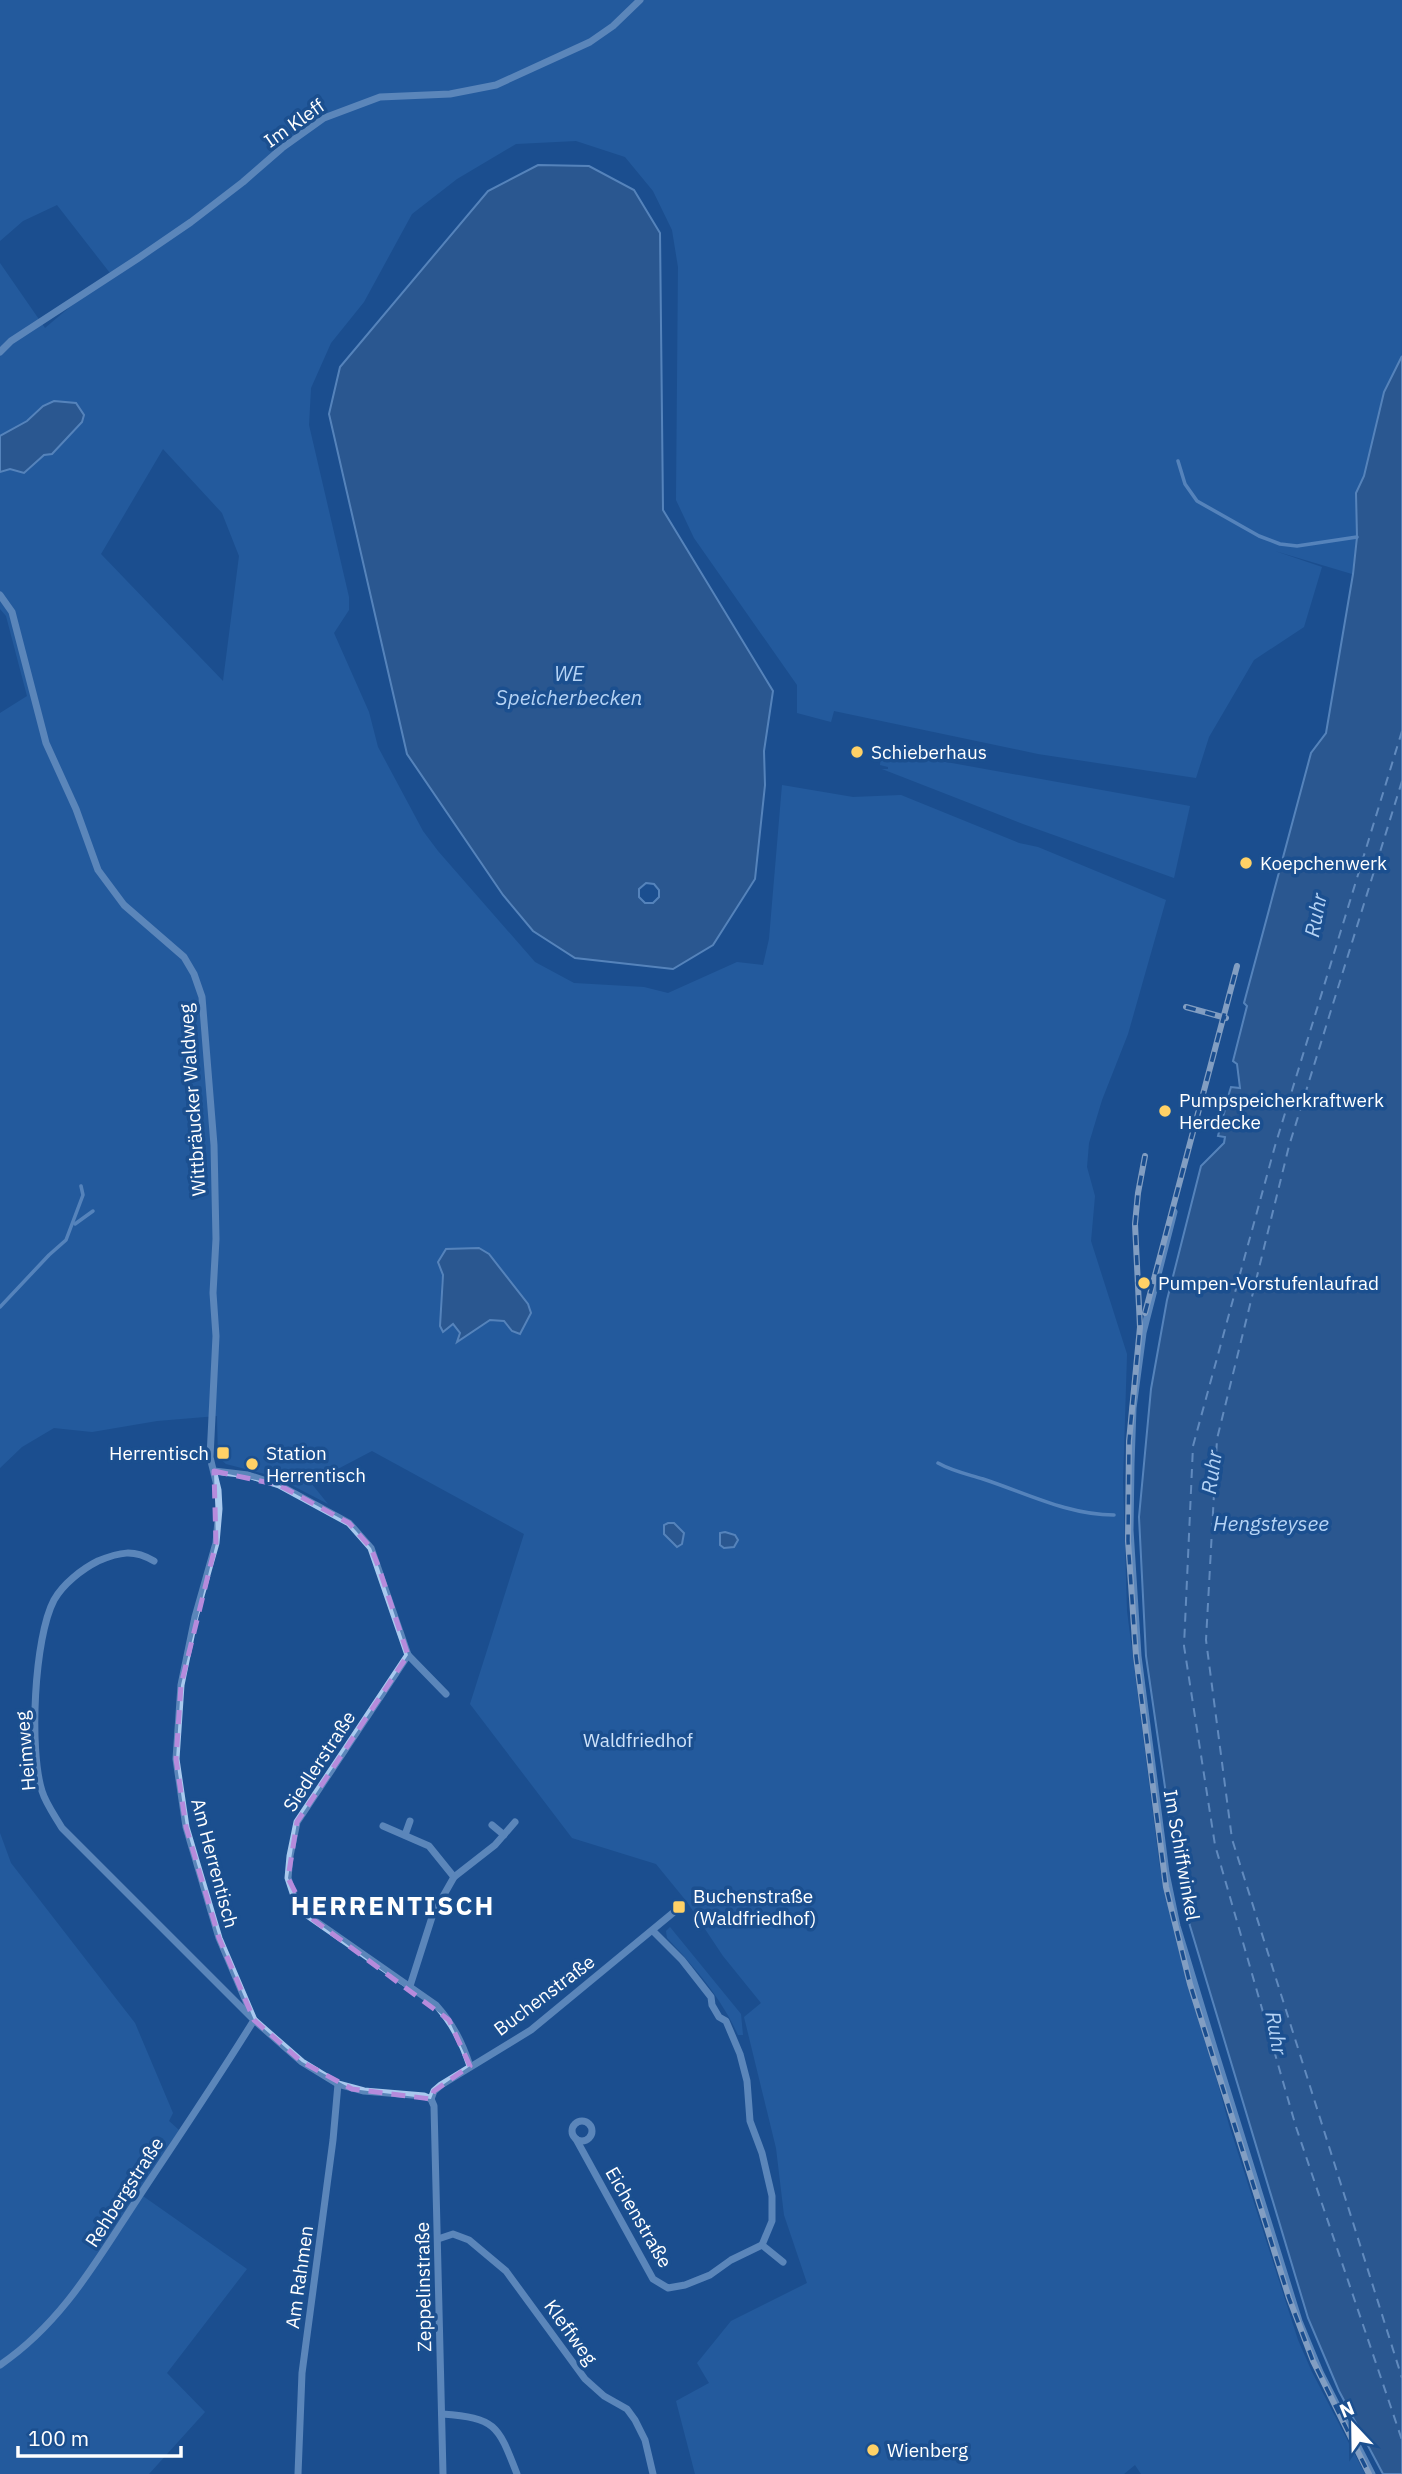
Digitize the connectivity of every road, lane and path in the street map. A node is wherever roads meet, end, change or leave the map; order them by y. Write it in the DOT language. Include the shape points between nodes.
graph roads {
  1 [pos="640,0"];
  2 [pos="0,352"];
  3 [pos="0,595"];
  4 [pos="1174,1212"];
  5 [pos="214,1471"];
  6 [pos="154,1560"];
  7 [pos="408,1655"];
  8 [pos="446,1694"];
  9 [pos="410,1821"];
  10 [pos="515,1822"];
  11 [pos="492,1825"];
  12 [pos="383,1826"];
  13 [pos="405,1835"];
  14 [pos="504,1835"];
  15 [pos="454,1877"];
  16 [pos="674,1912"];
  17 [pos="653,1931"];
  18 [pos="410,1986"];
  19 [pos="254,2020"];
  20 [pos="470,2066"];
  21 [pos="338,2084"];
  22 [pos="431,2099"];
  23 [pos="576,2139"];
  24 [pos="438,2239"];
  25 [pos="762,2245"];
  26 [pos="782,2262"];
  27 [pos="0,2365"];
  28 [pos="442,2414"];
  29 [pos="298,2474"];
  30 [pos="443,2474"];
  31 [pos="517,2474"];
  32 [pos="653,2474"];
  33 [pos="1372,2474"];
  1 -- 2 [label="street, Im Kleff" via="590,42 496,85 450,94 380,97 324,118 191,222"];
  3 -- 5 [label="street, Wittbräucker Waldweg" via="12,612 46,743 99,870 124,905 184,957 202,997 215,1172 215,1372 210,1451"];
  4 -- 33 [label="street, Im Schiffwinkel" via="1143,1333 1133,1408 1130,1530 1138,1656 1166,1873 1177,1926 1299,2321"];
  5 -- 7 [label="street" via="279,1485 349,1523 371,1548"];
  5 -- 19 [label="street, Am Herrentisch" via="219,1499 216,1543 181,1685 176,1759 186,1827 207,1903"];
  6 -- 19 [label="street, Heimweg" via="140,1553 105,1559 77,1576 55,1599 46,1623 36,1704 41,1787 62,1828"];
  7 -- 8 [label="street"];
  7 -- 18 [label="street, Siedlerstraße" via="297,1822 288,1878 307,1915"];
  9 -- 13 [label="street"];
  10 -- 14 [label="street"];
  11 -- 14 [label="street"];
  12 -- 13 [label="street"];
  13 -- 15 [label="street" via="429,1846"];
  14 -- 15 [label="street"];
  15 -- 18 [label="street" via="433,1914"];
  16 -- 17 [label="street, Buchenstraße"];
  17 -- 20 [label="street, Buchenstraße" via="531,2030"];
  17 -- 25 [label="street" via="711,1997 740,2054 750,2122 772,2196 772,2221"];
  18 -- 20 [label="street, Siedlerstraße" via="449,2020"];
  19 -- 21 [label="street, Am Herrentisch" via="302,2062"];
  19 -- 27 [label="street, Rehbergstraße" via="87,2277 55,2319"];
  20 -- 22 [label="street, Buchenstraße" via="440,2085"];
  21 -- 22 [label="street, Am Herrentisch"];
  21 -- 29 [label="street, Am Rahmen" via="302,2373"];
  22 -- 24 [label="street, Zeppelinstraße"];
  23 -- 25 [label="street, Eichenstraße" via="653,2279 668,2288 710,2275"];
  24 -- 28 [label="street, Zeppelinstraße"];
  24 -- 32 [label="street, Kleffweg" via="453,2234 469,2240 506,2271 580,2373 635,2420"];
  25 -- 26 [label="street"];
  28 -- 30 [label="street, Zeppelinstraße"];
  28 -- 31 [label="street" via="490,2423"];
}
